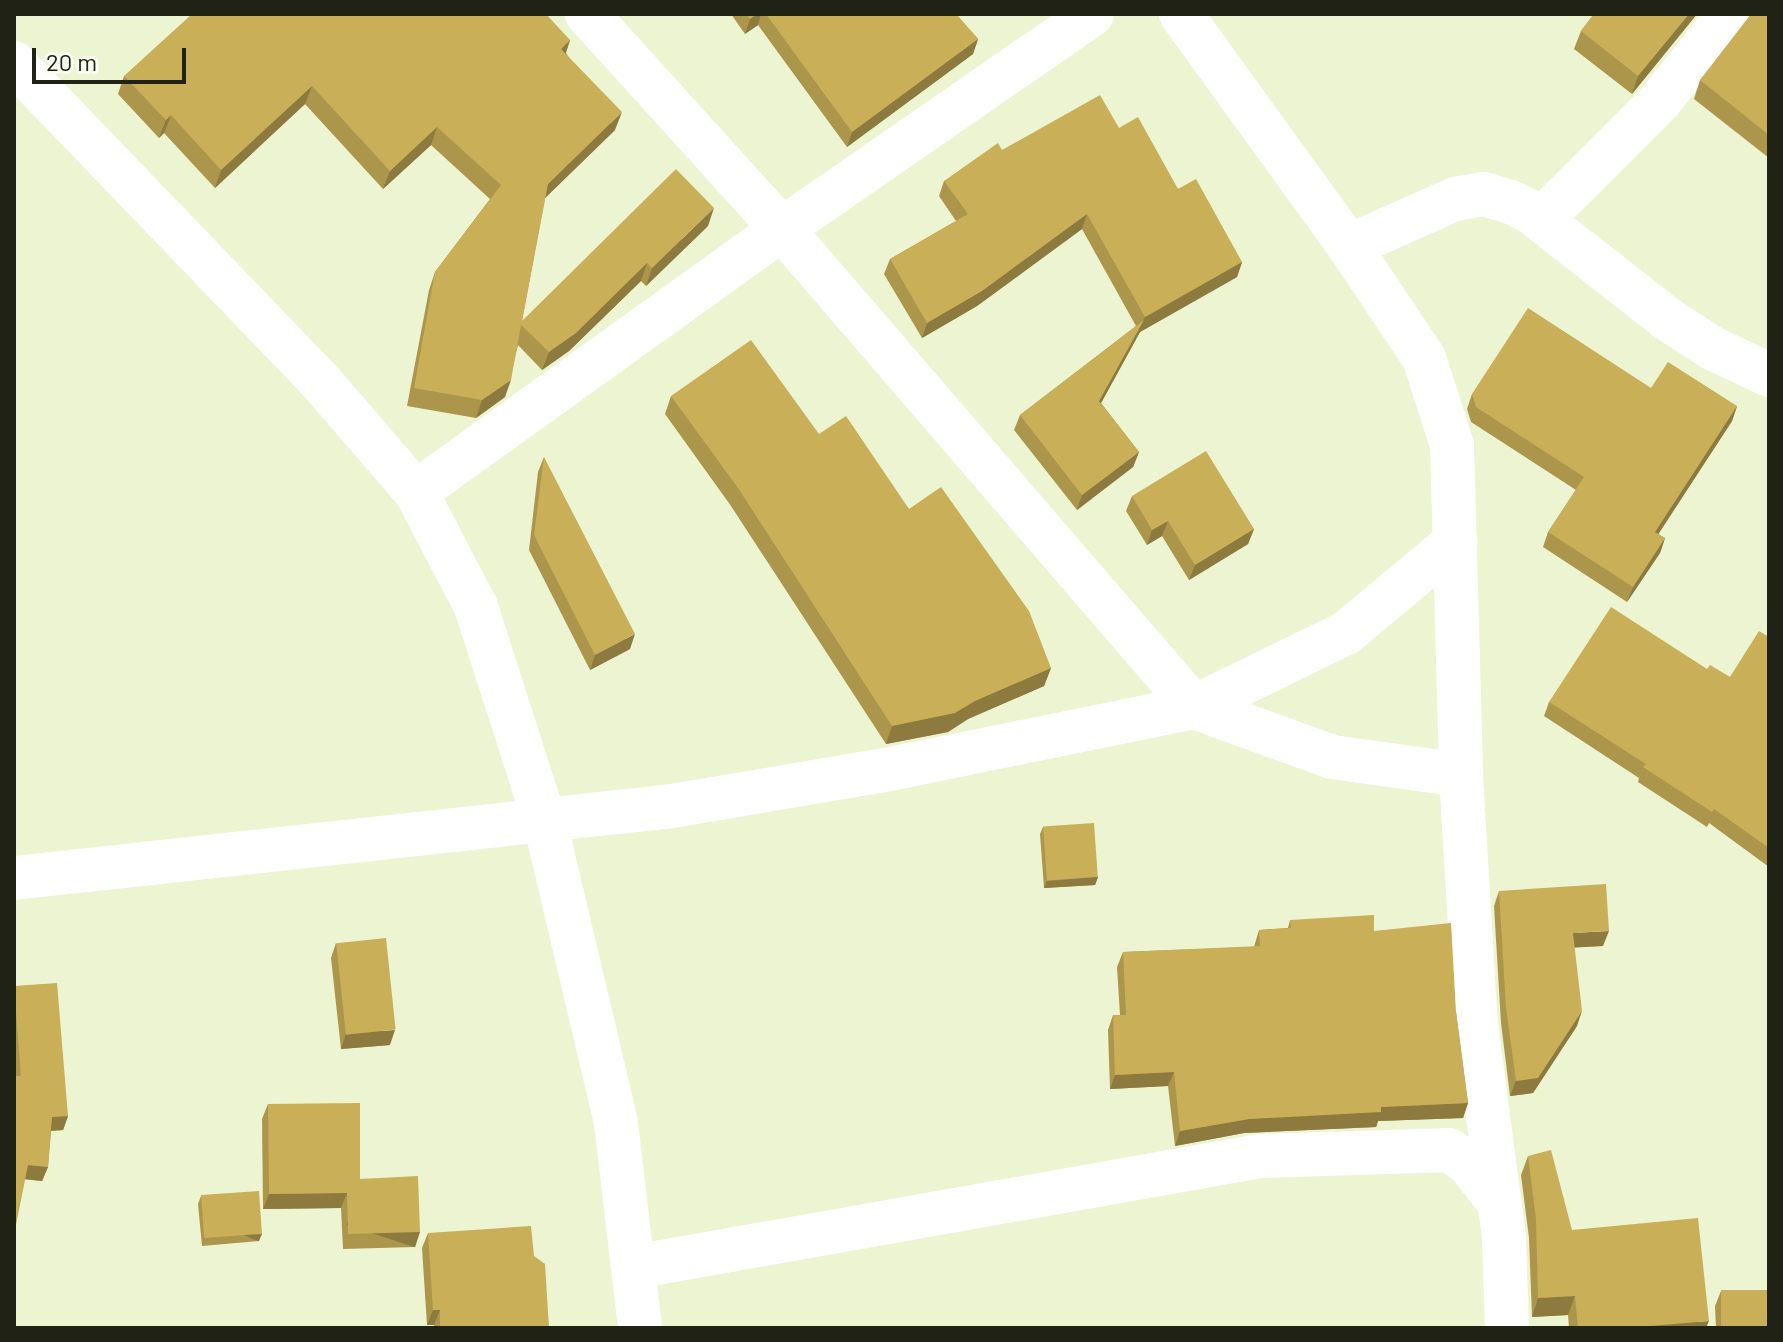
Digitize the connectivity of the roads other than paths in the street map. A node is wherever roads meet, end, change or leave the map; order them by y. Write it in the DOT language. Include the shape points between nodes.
graph roads {
  1 [pos="587,14"];
  2 [pos="1092,14"];
  3 [pos="1181,14"];
  4 [pos="1729,14"];
  5 [pos="14,63"];
  6 [pos="1541,220"];
  7 [pos="782,229"];
  8 [pos="1349,246"];
  9 [pos="1769,375"];
  10 [pos="416,492"];
  11 [pos="1456,541"];
  12 [pos="1194,707"];
  13 [pos="1461,775"];
  14 [pos="545,822"];
  15 [pos="14,878"];
  16 [pos="1499,1203"];
  17 [pos="634,1267"];
  18 [pos="640,1328"];
  19 [pos="1507,1328"];
  1 -- 7 [label="street"];
  2 -- 7 [label="street"];
  3 -- 8 [label="street"];
  4 -- 6 [label="street" via="1660,101"];
  5 -- 10 [label="street" via="321,382"];
  6 -- 8 [label="street" via="1484,194 1455,199"];
  6 -- 9 [label="street" via="1666,318"];
  7 -- 10 [label="street"];
  7 -- 12 [label="street"];
  8 -- 11 [label="street" via="1424,358 1452,445"];
  10 -- 14 [label="street" via="476,607"];
  11 -- 12 [label="street" via="1346,633"];
  11 -- 13 [label="street"];
  12 -- 13 [label="street" via="1332,757"];
  12 -- 14 [label="street" via="880,771"];
  13 -- 16 [label="street" via="1476,1025"];
  14 -- 15 [label="street"];
  14 -- 17 [label="street" via="616,1123"];
  16 -- 17 [label="street" via="1469,1164 1449,1150 1260,1156"];
  16 -- 19 [label="street"];
  17 -- 18 [label="street"];
}
